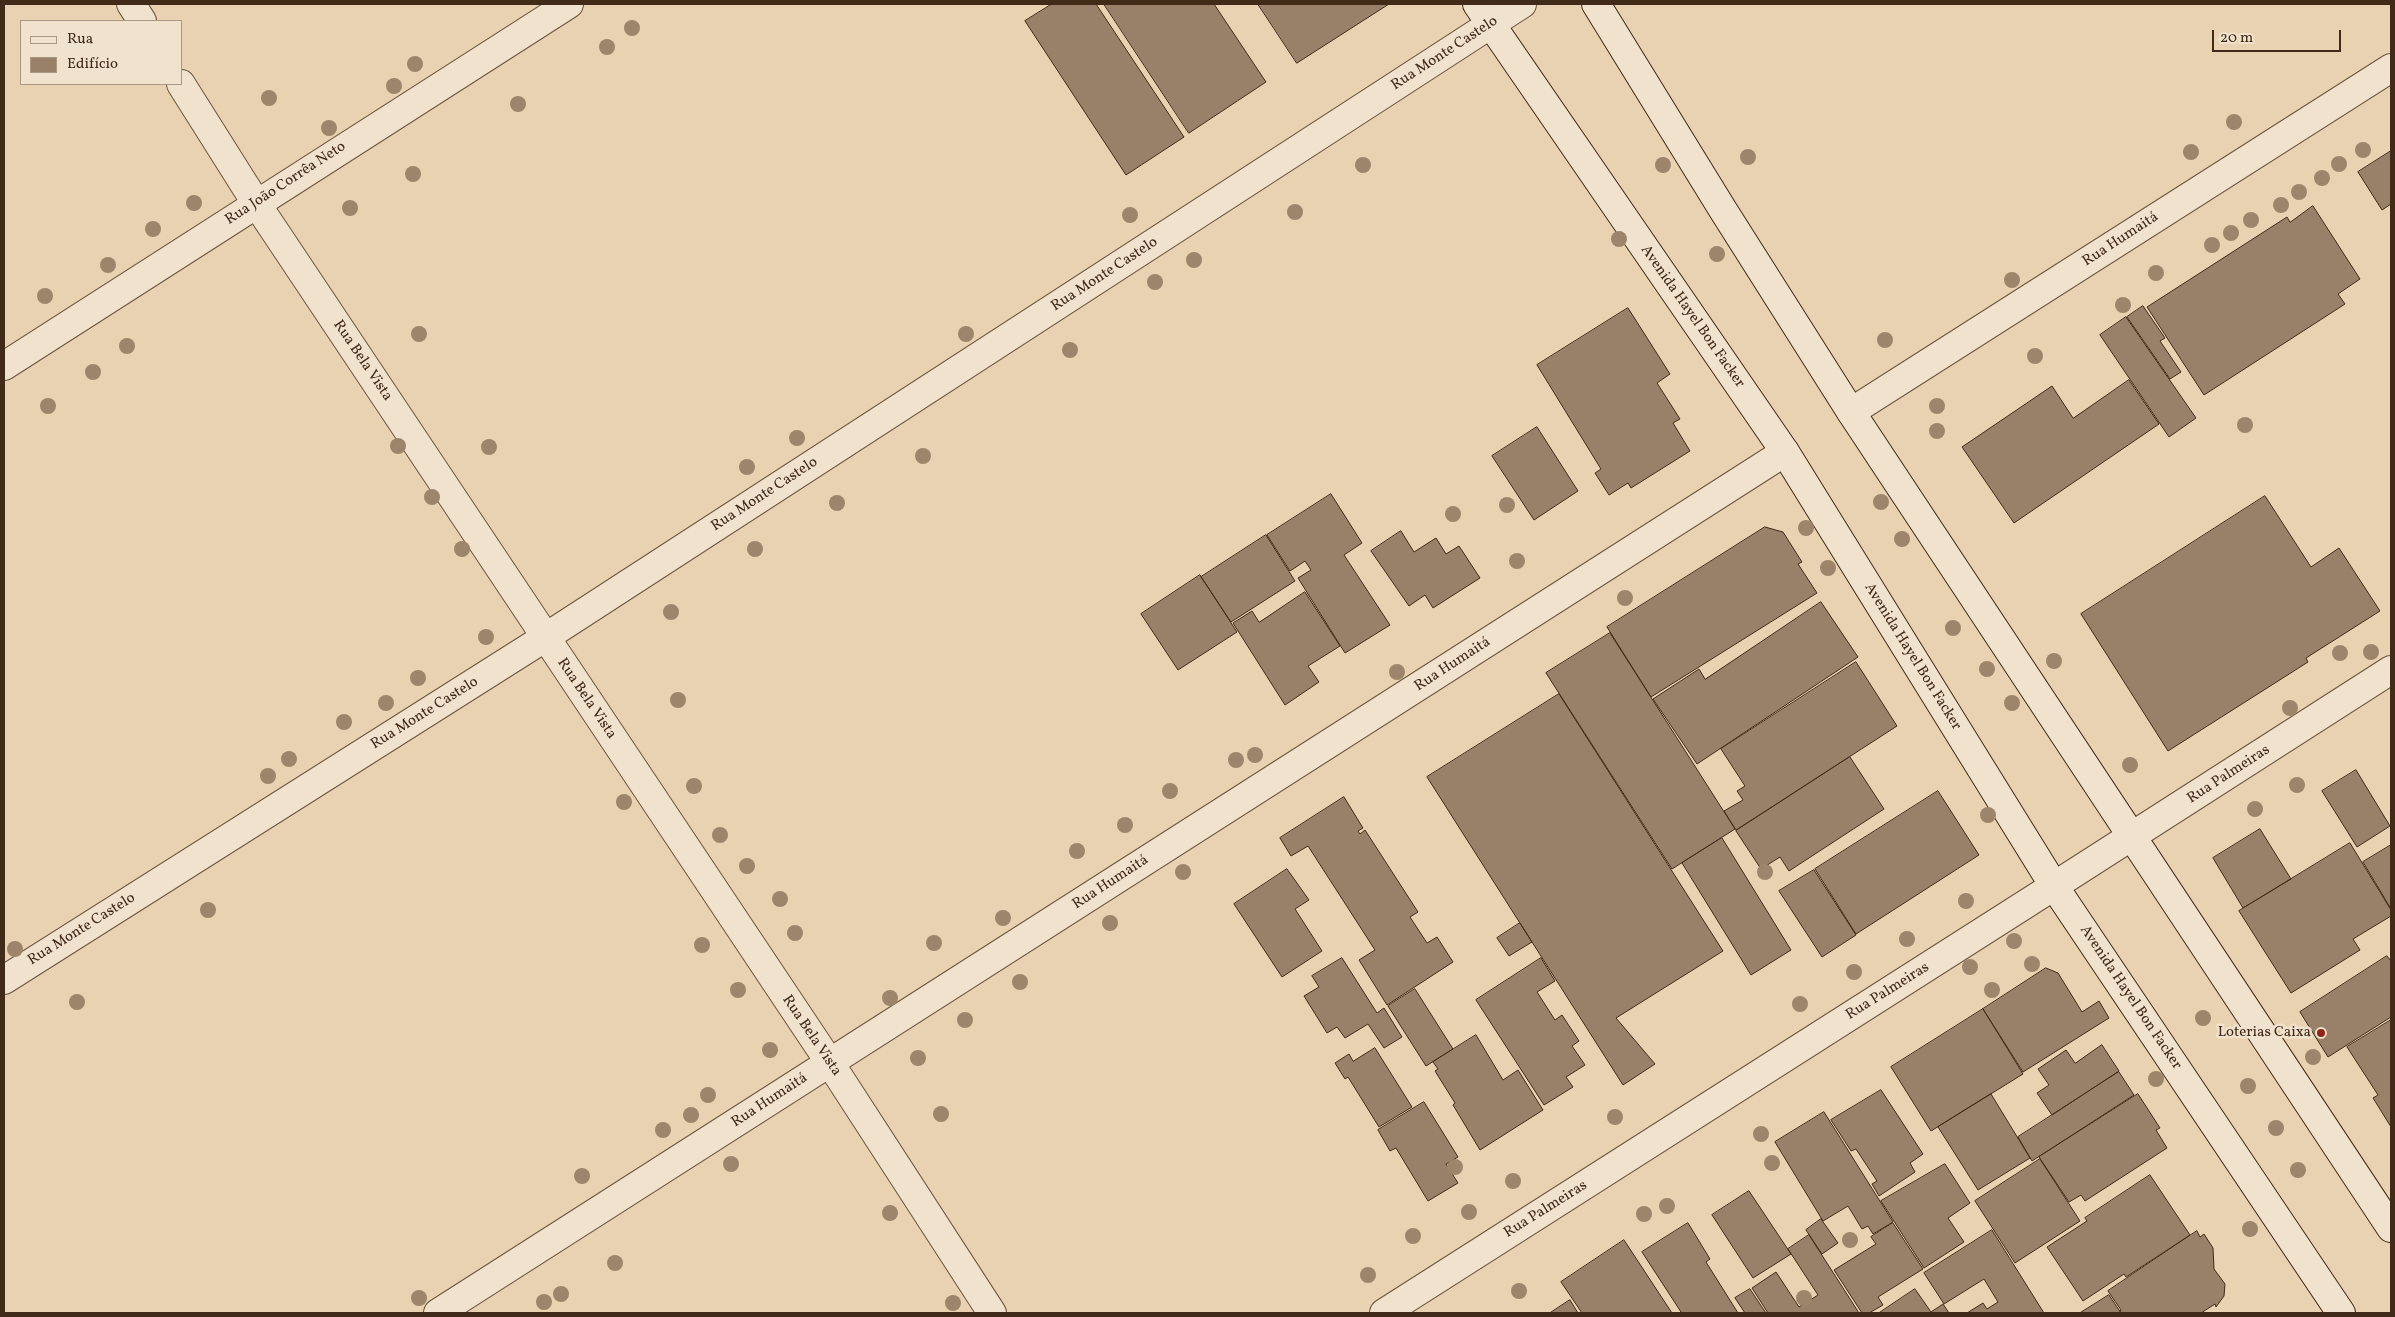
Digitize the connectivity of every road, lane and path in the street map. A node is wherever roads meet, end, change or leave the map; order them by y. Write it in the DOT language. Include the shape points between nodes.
graph roads {
  1 [pos="131,4"];
  2 [pos="569,4"];
  3 [pos="1522,4"];
  4 [pos="1596,4"];
  5 [pos="1484,14"];
  6 [pos="141,20"];
  7 [pos="2391,68"];
  8 [pos="182,85"];
  9 [pos="256,203"];
  10 [pos="4,366"];
  11 [pos="1851,412"];
  12 [pos="1785,452"];
  13 [pos="546,638"];
  14 [pos="2391,670"];
  15 [pos="2132,837"];
  16 [pos="2054,886"];
  17 [pos="4,980"];
  18 [pos="830,1063"];
  19 [pos="2391,1228"];
  20 [pos="438,1313"];
  21 [pos="992,1313"];
  22 [pos="1384,1313"];
  23 [pos="2341,1313"];
  1 -- 6 [label="street"];
  2 -- 9 [label="street, Rua João Corrêa Neto"];
  3 -- 5 [label="street, Rua Monte Castelo"];
  4 -- 11 [label="street"];
  5 -- 12 [label="street, Avenida Hayel Bon Facker"];
  5 -- 13 [label="street, Rua Monte Castelo"];
  7 -- 11 [label="street, Rua Humaitá"];
  8 -- 9 [label="street, Rua Bela Vista"];
  9 -- 10 [label="street, Rua João Corrêa Neto"];
  9 -- 13 [label="street, Rua Bela Vista"];
  11 -- 15 [label="street"];
  12 -- 16 [label="street, Avenida Hayel Bon Facker"];
  12 -- 18 [label="street, Rua Humaitá"];
  13 -- 17 [label="street, Rua Monte Castelo"];
  13 -- 18 [label="street, Rua Bela Vista"];
  14 -- 15 [label="street, Rua Palmeiras"];
  15 -- 16 [label="street, Rua Palmeiras"];
  15 -- 19 [label="street"];
  16 -- 22 [label="street, Rua Palmeiras"];
  16 -- 23 [label="street, Avenida Hayel Bon Facker"];
  18 -- 20 [label="street, Rua Humaitá"];
  18 -- 21 [label="street, Rua Bela Vista"];
}
